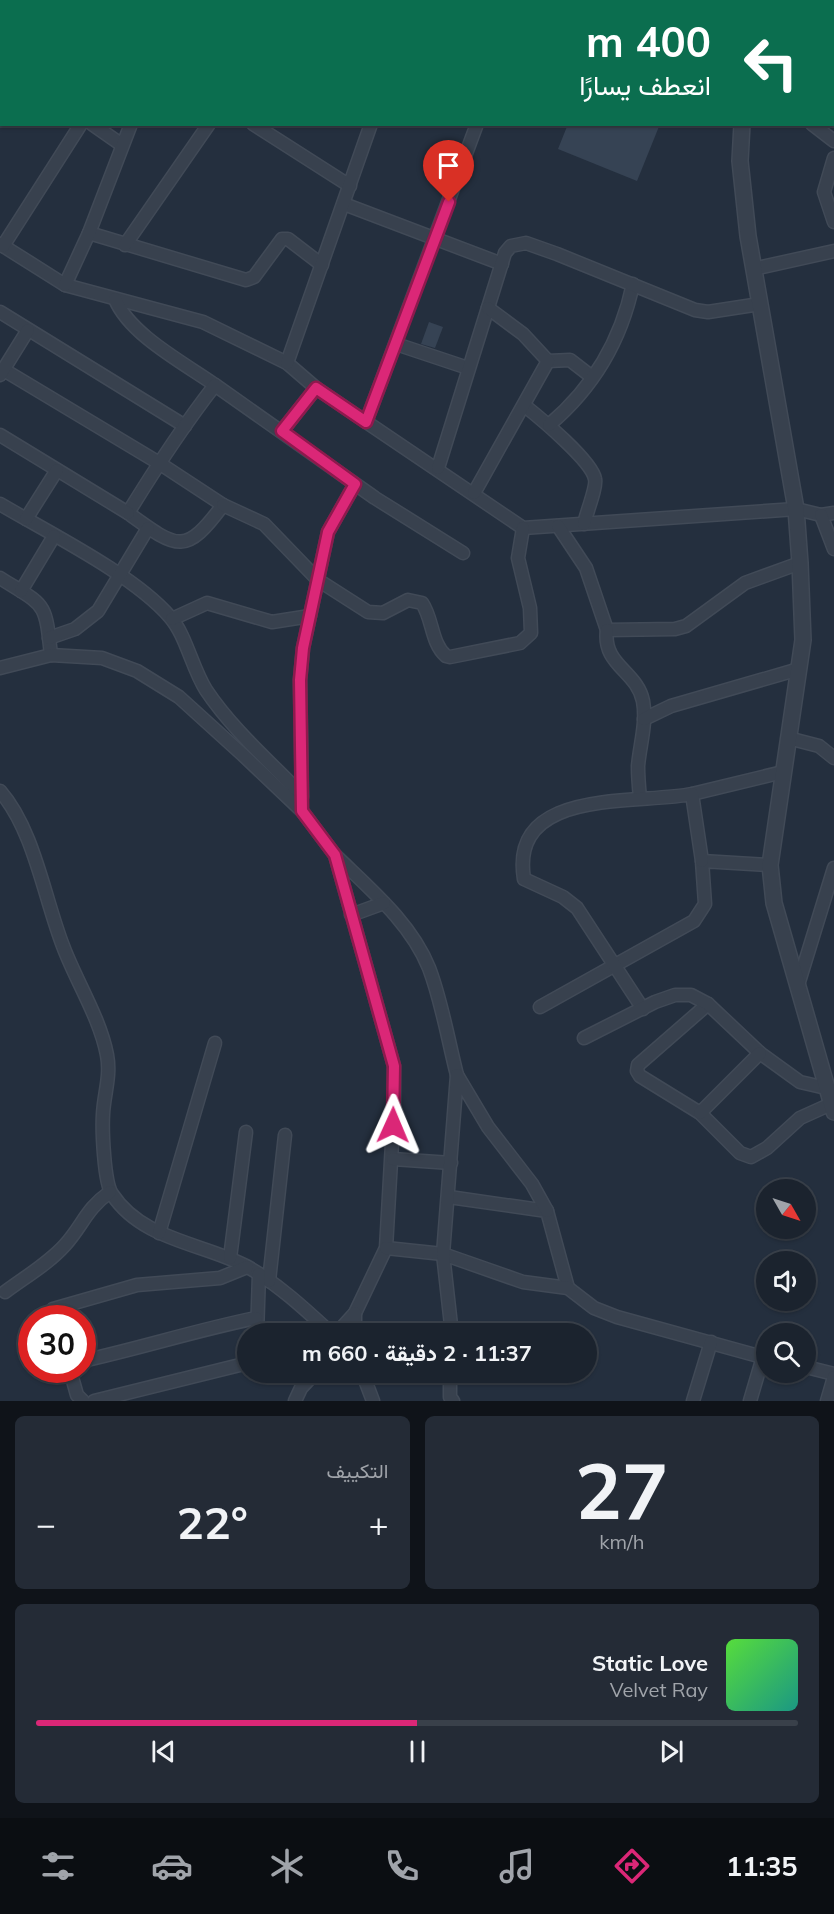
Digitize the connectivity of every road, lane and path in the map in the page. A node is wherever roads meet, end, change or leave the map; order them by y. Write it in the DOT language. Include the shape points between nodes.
graph roads {
  1 [pos="80,126"];
  2 [pos="95,126"];
  3 [pos="130,126"];
  4 [pos="208,126"];
  5 [pos="256,126"];
  6 [pos="370,126"];
  7 [pos="476,126"];
  8 [pos="742,126"];
  9 [pos="815,126"];
  10 [pos="834,141"];
  11 [pos="122,145"];
  12 [pos="834,158"];
  13 [pos="350,186"];
  14 [pos="344,204"];
  15 [pos="834,222"];
  16 [pos="89,233"];
  17 [pos="435,240"];
  18 [pos="2,245"];
  19 [pos="125,245"];
  20 [pos="834,251"];
  21 [pos="502,264"];
  22 [pos="322,265"];
  23 [pos="753,268"];
  24 [pos="633,284"];
  25 [pos="65,285"];
  26 [pos="115,299"];
  27 [pos="760,304"];
  28 [pos="488,308"];
  29 [pos="0,312"];
  30 [pos="28,330"];
  31 [pos="396,345"];
  32 [pos="548,361"];
  33 [pos="287,363"];
  34 [pos="468,368"];
  35 [pos="2,373"];
  36 [pos="592,377"];
  37 [pos="215,386"];
  38 [pos="316,388"];
  39 [pos="525,406"];
  40 [pos="366,422"];
  41 [pos="549,425"];
  42 [pos="184,426"];
  43 [pos="282,431"];
  44 [pos="0,435"];
  45 [pos="159,463"];
  46 [pos="438,468"];
  47 [pos="57,470"];
  48 [pos="355,484"];
  49 [pos="474,494"];
  50 [pos="0,504"];
  51 [pos="223,505"];
  52 [pos="796,509"];
  53 [pos="128,513"];
  54 [pos="834,513"];
  55 [pos="821,515"];
  56 [pos="26,519"];
  57 [pos="584,524"];
  58 [pos="558,526"];
  59 [pos="148,528"];
  60 [pos="523,528"];
  61 [pos="54,536"];
  62 [pos="834,549"];
  63 [pos="463,553"];
  64 [pos="800,563"];
  65 [pos="119,575"];
  66 [pos="0,578"];
  67 [pos="318,580"];
  68 [pos="21,591"];
  69 [pos="310,616"];
  70 [pos="172,619"];
  71 [pos="607,630"];
  72 [pos="49,638"];
  73 [pos="51,656"];
  74 [pos="0,668"];
  75 [pos="799,669"];
  76 [pos="644,719"];
  77 [pos="788,738"];
  78 [pos="834,758"];
  79 [pos="783,772"];
  80 [pos="0,791"];
  81 [pos="302,794"];
  82 [pos="692,794"];
  83 [pos="640,798"];
  84 [pos="302,811"];
  85 [pos="335,855"];
  86 [pos="702,861"];
  87 [pos="770,865"];
  88 [pos="834,867"];
  89 [pos="384,903"];
  90 [pos="351,915"];
  91 [pos="615,965"];
  92 [pos="798,986"];
  93 [pos="708,1004"];
  94 [pos="540,1006"];
  95 [pos="643,1009"];
  96 [pos="584,1038"];
  97 [pos="215,1043"];
  98 [pos="760,1053"];
  99 [pos="457,1074"];
  100 [pos="826,1088"];
  101 [pos="833,1108"];
  102 [pos="700,1113"];
  103 [pos="246,1132"];
  104 [pos="285,1135"];
  105 [pos="393,1159"];
  106 [pos="451,1163"];
  107 [pos="110,1192"];
  108 [pos="449,1197"];
  109 [pos="547,1211"];
  110 [pos="159,1233"];
  111 [pos="386,1248"];
  112 [pos="443,1254"];
  113 [pos="230,1258"];
  114 [pos="247,1267"];
  115 [pos="264,1278"];
  116 [pos="568,1288"];
  117 [pos="5,1292"];
  118 [pos="67,1305"];
  119 [pos="355,1313"];
  120 [pos="256,1318"];
  121 [pos="256,1323"];
  122 [pos="320,1323"];
  123 [pos="345,1323"];
  124 [pos="355,1323"];
  125 [pos="451,1323"];
  126 [pos="711,1342"];
  127 [pos="756,1354"];
  128 [pos="96,1358"];
  129 [pos="237,1366"];
  130 [pos="816,1370"];
  131 [pos="834,1376"];
  132 [pos="73,1383"];
  133 [pos="308,1383"];
  134 [pos="366,1383"];
  135 [pos="450,1383"];
  136 [pos="756,1383"];
  137 [pos="83,1401"];
  138 [pos="94,1401"];
  139 [pos="294,1401"];
  140 [pos="373,1401"];
  141 [pos="451,1401"];
  142 [pos="693,1401"];
  143 [pos="750,1401"];
  144 [pos="827,1401"];
  1 -- 18 [label="street"];
  2 -- 11 [label="street"];
  3 -- 11 [label="street"];
  4 -- 19 [label="street"];
  5 -- 13 [label="street"];
  6 -- 13 [label="street"];
  7 -- 17 [label="street"];
  8 -- 23 [label="street" via="741,172"];
  9 -- 10 [label="street"];
  11 -- 16 [label="street"];
  12 -- 15 [label="street" via="824,192"];
  13 -- 14 [label="street"];
  14 -- 17 [label="street"];
  14 -- 22 [label="street"];
  16 -- 19 [label="street"];
  16 -- 25 [label="street"];
  17 -- 21 [label="street"];
  17 -- 31 [label="street"];
  18 -- 25 [label="street"];
  19 -- 22 [label="street" via="246,280 254,277 282,239 288,239"];
  20 -- 23 [label="street"];
  21 -- 24 [label="street" via="511,246 526,243"];
  21 -- 28 [label="street"];
  22 -- 33 [label="street"];
  23 -- 27 [label="street"];
  24 -- 27 [label="street" via="695,310 708,312"];
  24 -- 36 [label="street" via="619,335"];
  25 -- 26 [label="street"];
  26 -- 33 [label="street" via="203,322"];
  26 -- 37 [label="street" via="126,319"];
  27 -- 52 [label="street"];
  28 -- 32 [label="street" via="523,334"];
  28 -- 34 [label="street"];
  29 -- 30 [label="street"];
  30 -- 35 [label="street"];
  30 -- 42 [label="street"];
  31 -- 34 [label="street"];
  31 -- 40 [label="street"];
  32 -- 36 [label="street" via="570,360"];
  32 -- 39 [label="street"];
  33 -- 38 [label="street"];
  34 -- 46 [label="street"];
  35 -- 45 [label="street"];
  36 -- 41 [label="street"];
  37 -- 42 [label="street"];
  37 -- 43 [label="street"];
  38 -- 40 [label="street"];
  38 -- 43 [label="street"];
  39 -- 41 [label="street"];
  39 -- 49 [label="street"];
  40 -- 46 [label="street"];
  41 -- 57 [label="street" via="596,480"];
  42 -- 45 [label="street"];
  43 -- 48 [label="street"];
  44 -- 47 [label="street"];
  45 -- 51 [label="street"];
  45 -- 53 [label="street"];
  46 -- 49 [label="street"];
  47 -- 53 [label="street"];
  47 -- 56 [label="street"];
  48 -- 63 [label="street"];
  48 -- 67 [label="street" via="328,532"];
  49 -- 60 [label="street"];
  50 -- 56 [label="street"];
  51 -- 59 [label="street" via="193,540 174,542"];
  51 -- 67 [label="street" via="264,524"];
  52 -- 55 [label="street"];
  52 -- 57 [label="street"];
  52 -- 64 [label="street"];
  53 -- 59 [label="street"];
  54 -- 55 [label="street"];
  55 -- 62 [label="street"];
  56 -- 61 [label="street"];
  57 -- 58 [label="street"];
  58 -- 60 [label="street"];
  58 -- 71 [label="street" via="589,574"];
  59 -- 65 [label="street"];
  60 -- 67 [label="street" via="518,558 533,626 520,643 446,656 439,649 422,603 408,600 375,615"];
  61 -- 65 [label="street"];
  61 -- 68 [label="street"];
  64 -- 71 [label="street" via="745,584 686,626"];
  64 -- 75 [label="street" via="803,640"];
  65 -- 70 [label="street"];
  65 -- 72 [label="street" via="88,622"];
  66 -- 68 [label="street"];
  67 -- 69 [label="street"];
  68 -- 72 [label="street" via="42,606"];
  69 -- 70 [label="street" via="272,622 207,603"];
  69 -- 81 [label="street" via="300,680"];
  70 -- 81 [label="street" via="205,689 224,714"];
  71 -- 76 [label="street" via="607,650 639,691"];
  72 -- 73 [label="street"];
  73 -- 74 [label="street"];
  73 -- 84 [label="street" via="102,658 137,670 179,697"];
  75 -- 76 [label="street" via="670,706"];
  75 -- 77 [label="street"];
  76 -- 83 [label="street" via="638,767"];
  77 -- 78 [label="street" via="819,746"];
  77 -- 79 [label="street"];
  79 -- 82 [label="street"];
  79 -- 87 [label="street"];
  80 -- 107 [label="street" via="23,827 63,946 104,1042 109,1077 103,1115 105,1172"];
  81 -- 84 [label="street"];
  82 -- 83 [label="street"];
  82 -- 86 [label="street"];
  83 -- 91 [label="street" via="559,812 532,832 526,847 524,879 577,908"];
  84 -- 85 [label="street"];
  85 -- 89 [label="street"];
  85 -- 90 [label="street"];
  86 -- 87 [label="street"];
  86 -- 91 [label="street" via="702,913"];
  87 -- 92 [label="street" via="774,903"];
  88 -- 92 [label="street"];
  89 -- 90 [label="street"];
  89 -- 99 [label="street" via="413,937 429,968"];
  90 -- 105 [label="street" via="394,1066"];
  91 -- 94 [label="street"];
  91 -- 95 [label="street"];
  92 -- 100 [label="street"];
  93 -- 95 [label="street" via="683,994"];
  93 -- 98 [label="street"];
  93 -- 102 [label="street" via="637,1068 640,1076"];
  95 -- 96 [label="street"];
  97 -- 110 [label="street"];
  98 -- 100 [label="street" via="800,1082"];
  98 -- 102 [label="street"];
  99 -- 106 [label="street"];
  99 -- 109 [label="street" via="488,1127 532,1184"];
  100 -- 101 [label="street"];
  101 -- 102 [label="street" via="800,1119 751,1157 740,1153"];
  103 -- 113 [label="street"];
  104 -- 115 [label="street"];
  105 -- 106 [label="street"];
  105 -- 111 [label="street"];
  106 -- 108 [label="street"];
  107 -- 110 [label="street" via="135,1217"];
  107 -- 117 [label="street" via="87,1212 53,1257"];
  108 -- 109 [label="street"];
  108 -- 112 [label="street"];
  109 -- 116 [label="street"];
  110 -- 113 [label="street"];
  111 -- 112 [label="street"];
  111 -- 119 [label="street"];
  112 -- 116 [label="street" via="524,1282"];
  112 -- 125 [label="street"];
  113 -- 114 [label="street"];
  114 -- 115 [label="street"];
  114 -- 118 [label="street" via="220,1278 138,1285"];
  115 -- 120 [label="street"];
  115 -- 122 [label="street"];
  116 -- 126 [label="street" via="594,1308 617,1317"];
  119 -- 123 [label="street"];
  119 -- 124 [label="street"];
  120 -- 121 [label="street"];
  120 -- 128 [label="street"];
  126 -- 127 [label="street"];
  126 -- 142 [label="street"];
  129 -- 138 [label="street"];
  130 -- 131 [label="street"];
  131 -- 144 [label="street"];
  132 -- 137 [label="street"];
  133 -- 139 [label="street"];
  134 -- 140 [label="street"];
  135 -- 141 [label="street"];
  136 -- 143 [label="street"];
}
